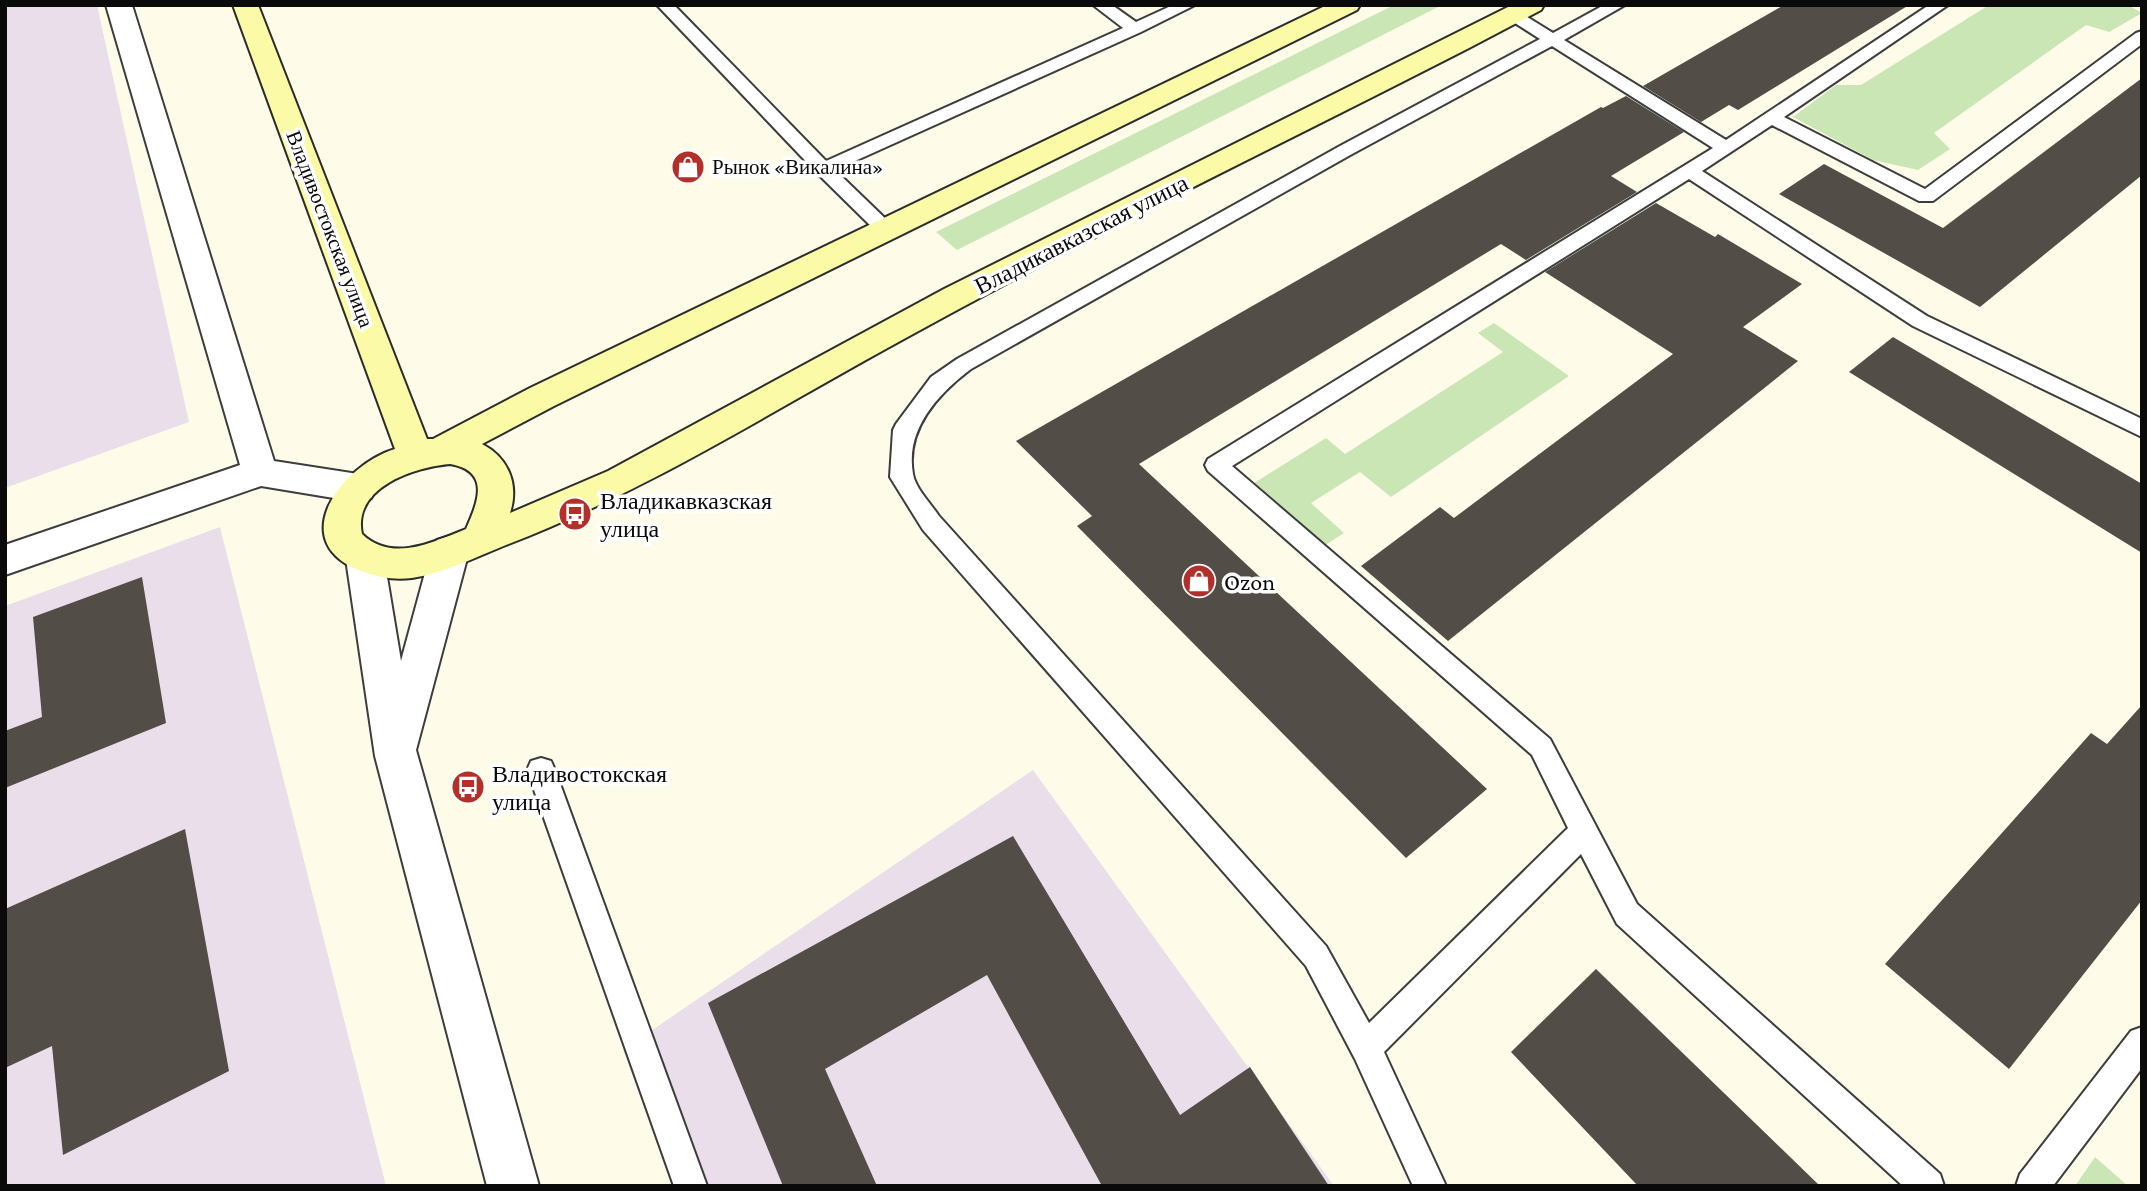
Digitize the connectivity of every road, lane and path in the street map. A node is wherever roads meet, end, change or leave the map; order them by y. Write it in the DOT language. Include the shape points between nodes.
graph roads {
  1 [pos="119,5"];
  2 [pos="245,5"];
  3 [pos="665,5"];
  4 [pos="1101,5"];
  5 [pos="1187,5"];
  6 [pos="1348,5"];
  7 [pos="1617,5"];
  8 [pos="1940,5"];
  9 [pos="1523,10"];
  10 [pos="1135,29"];
  11 [pos="2142,36"];
  12 [pos="1552,39"];
  13 [pos="1772,118"];
  14 [pos="1726,148"];
  15 [pos="823,169"];
  16 [pos="1689,171"];
  17 [pos="886,230"];
  18 [pos="2142,429"];
  19 [pos="429,452"];
  20 [pos="260,472"];
  21 [pos="358,488"];
  22 [pos="465,546"];
  23 [pos="365,559"];
  24 [pos="5,560"];
  25 [pos="396,756"];
  26 [pos="541,770"];
  27 [pos="1584,832"];
  28 [pos="2142,1042"];
  29 [pos="1366,1048"];
  30 [pos="513,1186"];
  31 [pos="691,1186"];
  32 [pos="1430,1186"];
  33 [pos="1928,1186"];
  34 [pos="2032,1186"];
  1 -- 20 [label="street"];
  2 -- 19 [label="main road, Владивостокская улица"];
  3 -- 15 [label="lane"];
  4 -- 10 [label="lane"];
  5 -- 10 [label="lane"];
  6 -- 17 [label="main road"];
  7 -- 12 [label="lane"];
  8 -- 13 [label="lane"];
  9 -- 12 [label="lane"];
  9 -- 22 [label="main road, Владикавказская улица" via="955,297 596,494"];
  10 -- 15 [label="lane"];
  11 -- 13 [label="lane" via="1926,197"];
  12 -- 14 [label="lane"];
  12 -- 29 [label="lane" via="964,364 939,382 904,430 901,477 931,523 1316,956"];
  13 -- 14 [label="lane"];
  14 -- 16 [label="lane"];
  15 -- 17 [label="lane"];
  16 -- 18 [label="lane" via="1920,321"];
  16 -- 27 [label="lane" via="1216,465 1541,747"];
  17 -- 19 [label="main road"];
  19 -- 21 [label="main road" via="391,463"];
  19 -- 22 [label="main road" via="467,453 495,476 496,499"];
  20 -- 21 [label="street"];
  20 -- 24 [label="street"];
  21 -- 23 [label="main road" via="345,509 342,528 346,543"];
  22 -- 23 [label="main road" via="423,562 388,565"];
  22 -- 25 [label="street"];
  23 -- 25 [label="street"];
  25 -- 30 [label="street"];
  26 -- 31 [label="lane"];
  27 -- 29 [label="lane"];
  27 -- 33 [label="lane" via="1627,914"];
  28 -- 34 [label="lane"];
  29 -- 32 [label="lane"];
}
